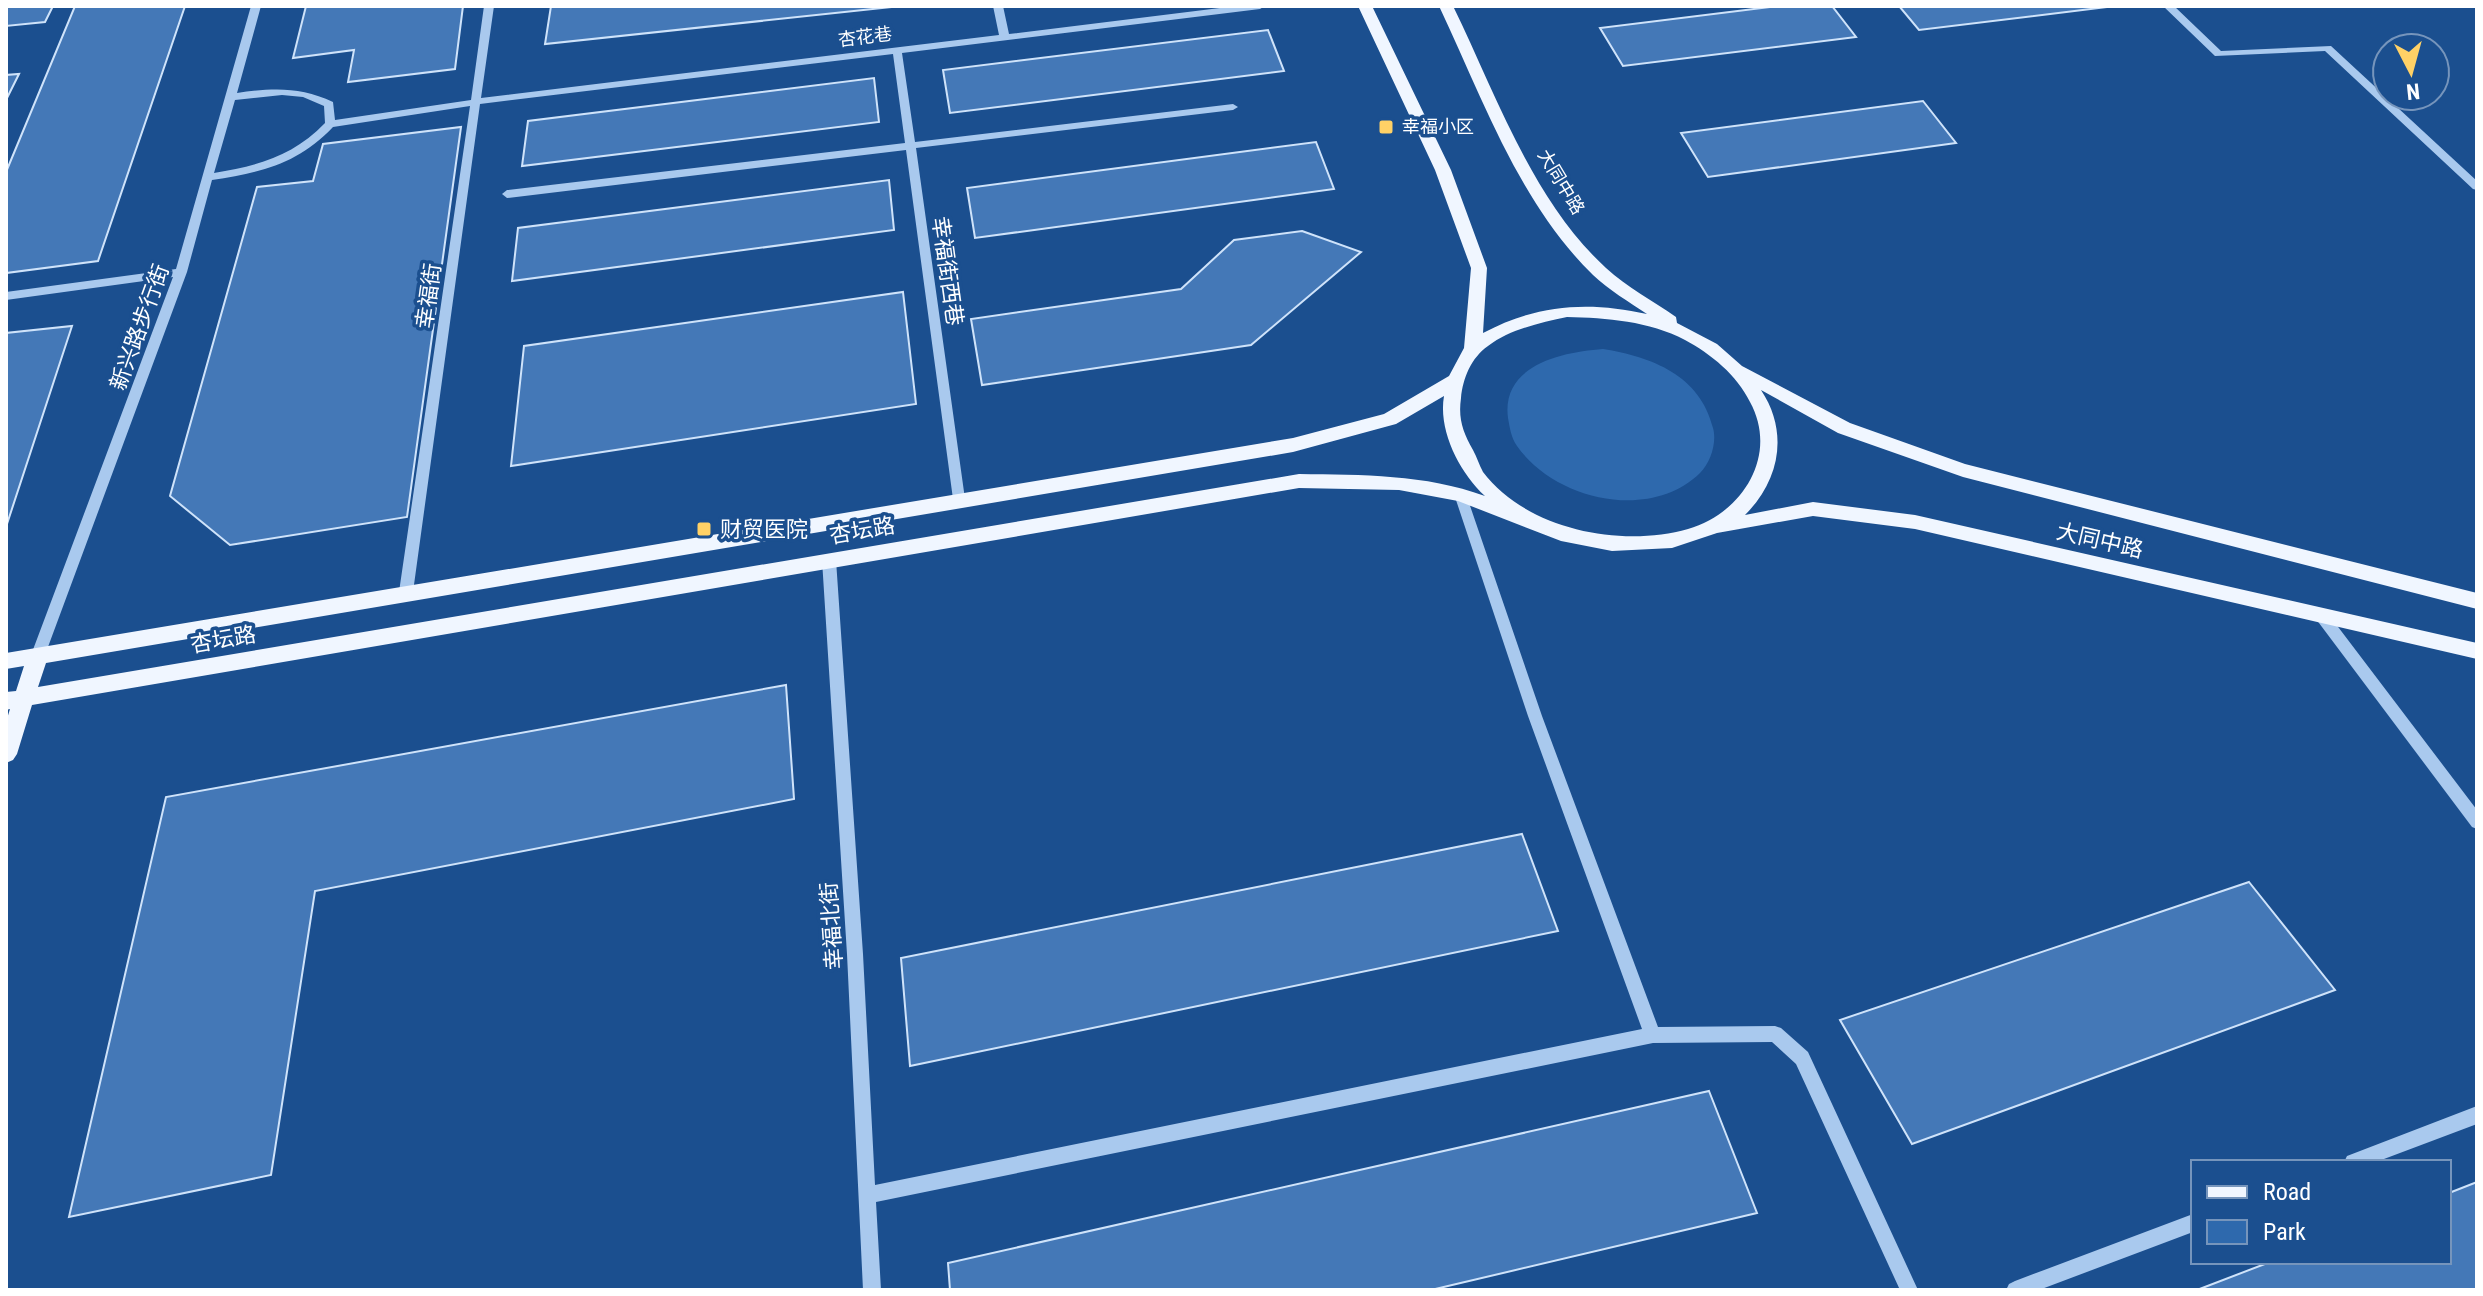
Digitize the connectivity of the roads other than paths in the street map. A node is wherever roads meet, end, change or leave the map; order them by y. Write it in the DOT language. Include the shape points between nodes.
graph roads {
  1 [pos="256,6"];
  2 [pos="489,6"];
  3 [pos="998,6"];
  4 [pos="1260,6"];
  5 [pos="1365,6"];
  6 [pos="1446,6"];
  7 [pos="2168,6"];
  8 [pos="1004,35"];
  9 [pos="897,49"];
  10 [pos="232,97"];
  11 [pos="475,102"];
  12 [pos="1233,107"];
  13 [pos="330,124"];
  14 [pos="910,147"];
  15 [pos="210,177"];
  16 [pos="2477,187"];
  17 [pos="507,194"];
  18 [pos="181,272"];
  19 [pos="6,296"];
  20 [pos="1693,337"];
  21 [pos="1473,348"];
  22 [pos="1735,367"];
  23 [pos="1456,380"];
  24 [pos="1460,494"];
  25 [pos="959,499"];
  26 [pos="1534,521"];
  27 [pos="1709,529"];
  28 [pos="829,560"];
  29 [pos="406,592"];
  30 [pos="2477,601"];
  31 [pos="2321,615"];
  32 [pos="2477,651"];
  33 [pos="38,655"];
  34 [pos="6,661"];
  35 [pos="15,699"];
  36 [pos="6,754"];
  37 [pos="2477,822"];
  38 [pos="1653,1035"];
  39 [pos="2477,1115"];
  40 [pos="2358,1160"];
  41 [pos="868,1195"];
  42 [pos="2191,1224"];
  43 [pos="872,1290"];
  44 [pos="1909,1290"];
  45 [pos="2015,1290"];
  1 -- 10 [label="street, 新兴路步行街"];
  2 -- 11 [label="street, 幸福街"];
  3 -- 8 [label="street"];
  4 -- 8 [label="street, 杏花巷"];
  5 -- 21 [label="main road" via="1443,170 1479,268"];
  6 -- 20 [label="main road, 大同中路" via="1559,224 1600,271"];
  7 -- 16 [label="street" via="2219,54 2327,48"];
  8 -- 9 [label="street, 杏花巷"];
  9 -- 11 [label="street, 杏花巷"];
  9 -- 14 [label="street, 幸福街西巷"];
  10 -- 13 [label="street" via="308,92 329,104"];
  10 -- 15 [label="street, 新兴路步行街"];
  11 -- 13 [label="street, 杏花巷"];
  11 -- 29 [label="street, 幸福街"];
  12 -- 14 [label="street"];
  13 -- 15 [label="street" via="313,144 286,161"];
  14 -- 17 [label="street"];
  14 -- 25 [label="street, 幸福街西巷"];
  15 -- 18 [label="street, 新兴路步行街"];
  18 -- 19 [label="street"];
  18 -- 33 [label="street, 新兴路步行街"];
  20 -- 21 [label="main road" via="1659,322 1567,311 1520,323"];
  20 -- 22 [label="main road"];
  21 -- 23 [label="main road"];
  22 -- 27 [label="main road" via="1762,403 1772,445 1768,469 1745,506"];
  22 -- 30 [label="main road, 大同中路" via="1844,428 1963,470"];
  23 -- 25 [label="main road, 杏坛路" via="1390,419 1293,445"];
  23 -- 26 [label="main road" via="1450,419 1476,477"];
  24 -- 26 [label="main road, 杏坛路"];
  24 -- 28 [label="main road, 杏坛路" via="1399,483 1299,481"];
  24 -- 38 [label="street"];
  25 -- 29 [label="main road, 杏坛路"];
  26 -- 27 [label="main road" via="1580,539 1640,545 1675,541"];
  27 -- 31 [label="main road, 大同中路" via="1813,509 1915,522"];
  28 -- 35 [label="main road, 杏坛路"];
  28 -- 41 [label="street, 幸福北街"];
  29 -- 33 [label="main road, 杏坛路"];
  31 -- 32 [label="main road, 大同中路"];
  31 -- 37 [label="street"];
  33 -- 34 [label="main road, 杏坛路"];
  33 -- 35 [label="main road"];
  35 -- 36 [label="main road"];
  38 -- 41 [label="street"];
  38 -- 44 [label="street" via="1775,1034 1802,1058"];
  39 -- 40 [label="street"];
  41 -- 43 [label="street, 幸福北街"];
  42 -- 45 [label="street"];
}
